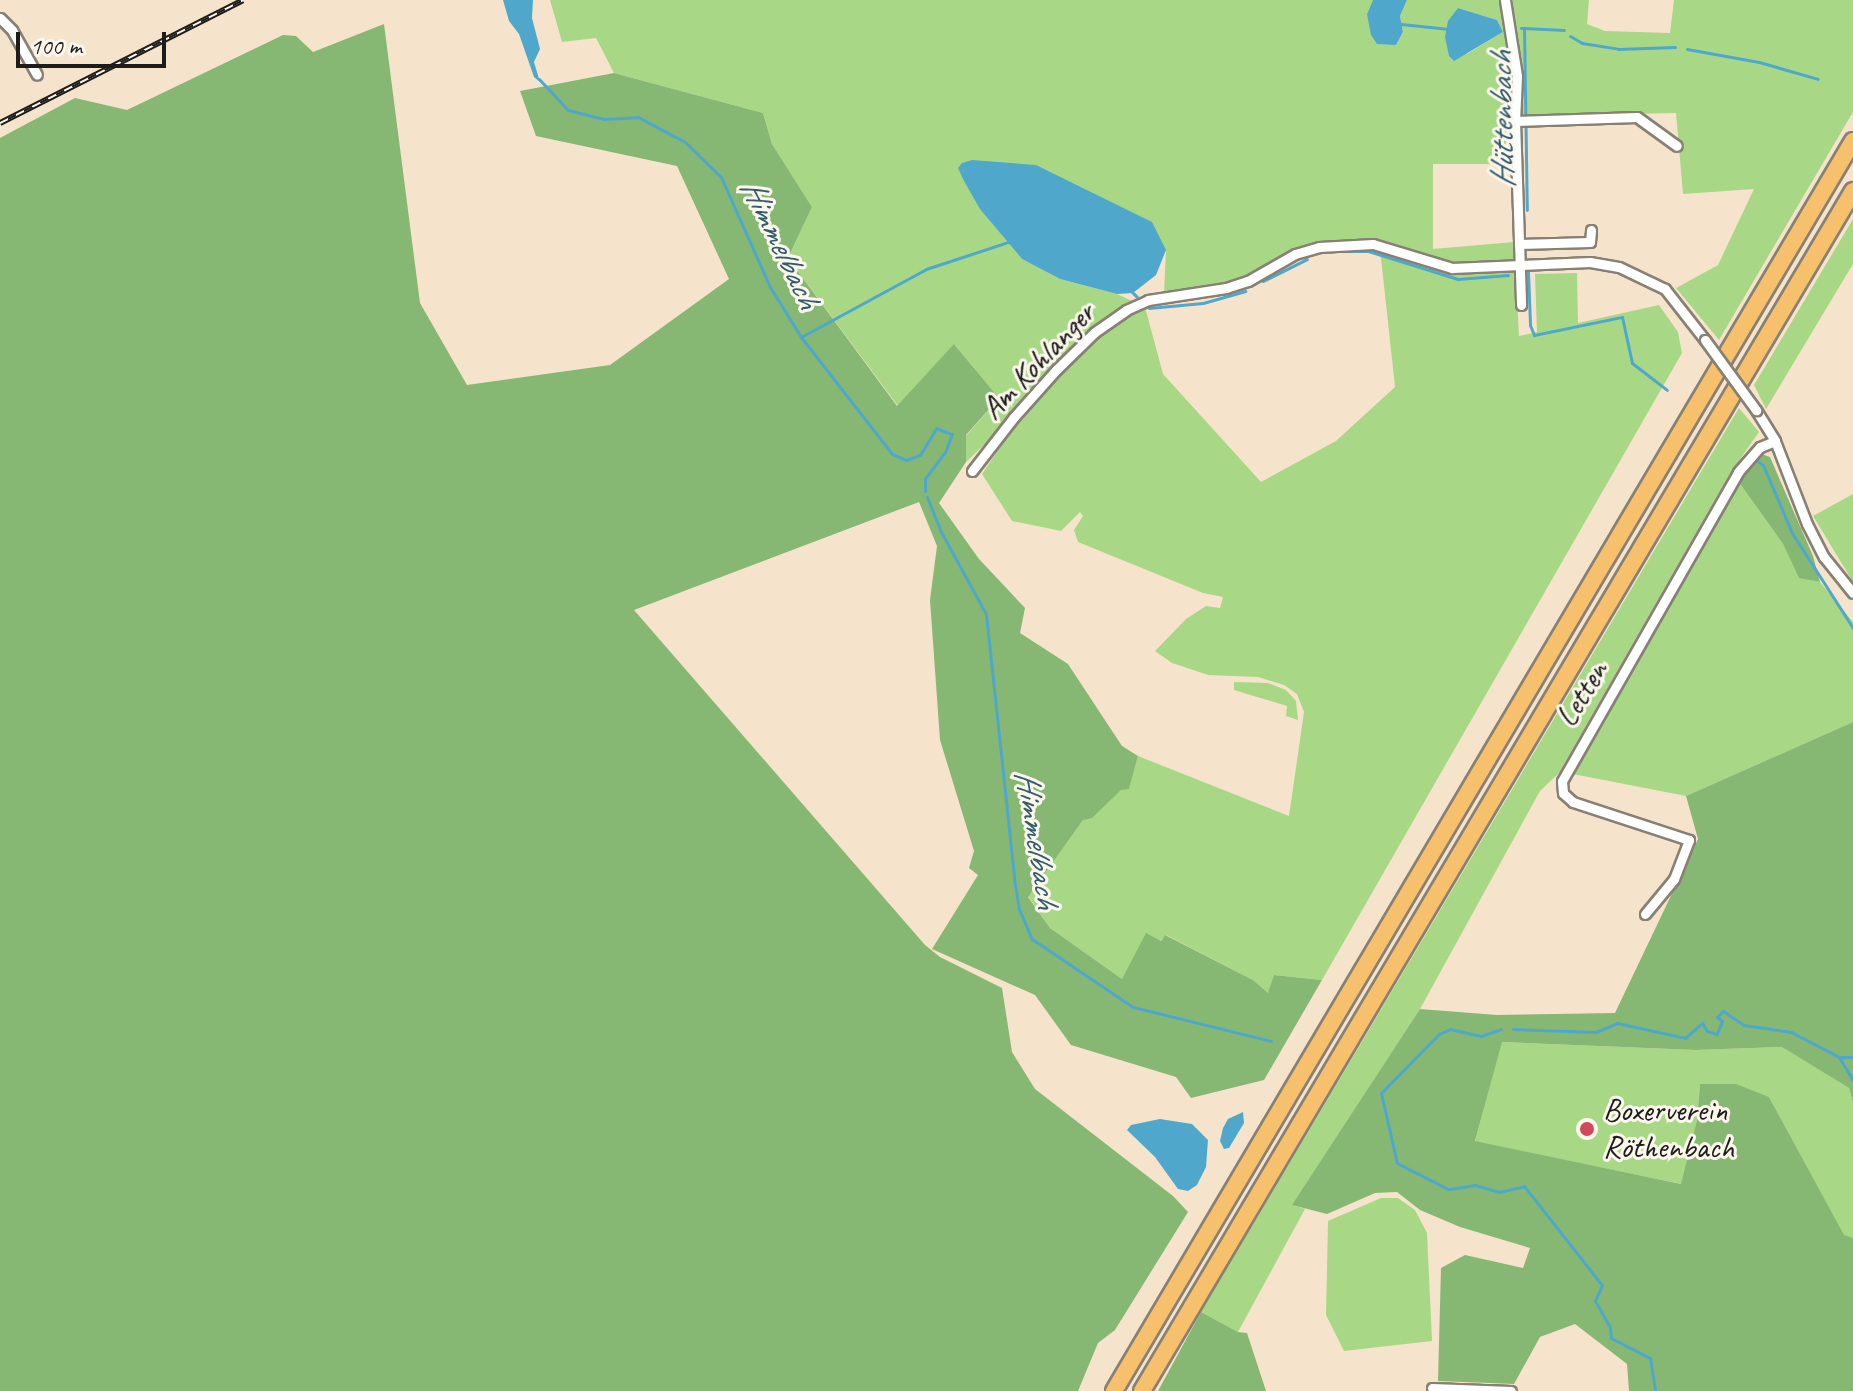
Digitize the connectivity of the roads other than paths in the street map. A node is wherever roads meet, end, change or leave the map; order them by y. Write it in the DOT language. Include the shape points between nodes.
graph roads {
  1 [pos="1505,0"];
  2 [pos="0,18"];
  3 [pos="37,75"];
  4 [pos="1515,121"];
  5 [pos="1853,141"];
  6 [pos="1677,146"];
  7 [pos="1853,191"];
  8 [pos="1591,230"];
  9 [pos="1519,244"];
  10 [pos="1520,265"];
  11 [pos="1521,305"];
  12 [pos="1775,441"];
  13 [pos="972,471"];
  14 [pos="1853,593"];
  15 [pos="1645,914"];
  16 [pos="1432,1388"];
  17 [pos="1114,1391"];
  18 [pos="1142,1391"];
  19 [pos="1511,1391"];
  1 -- 4 [label="street" via="1515,54"];
  2 -- 3 [label="street"];
  4 -- 6 [label="street" via="1637,117"];
  4 -- 9 [label="street"];
  5 -- 17 [label="highway"];
  7 -- 18 [label="highway"];
  8 -- 9 [label="street" via="1590,242"];
  9 -- 10 [label="street"];
  10 -- 11 [label="street"];
  10 -- 12 [label="street, bridge" via="1590,262 1636,272 1665,289"];
  10 -- 13 [label="street, Am Kohlanger" via="1452,268 1373,244 1340,243 1295,254 1226,288 1148,300 1095,332 1014,417"];
  12 -- 14 [label="street" via="1807,524 1824,557"];
  12 -- 15 [label="street, Letten" via="1760,447 1738,472 1562,781 1563,793 1573,802 1689,840 1674,879"];
  16 -- 19 [label="street"];
}
